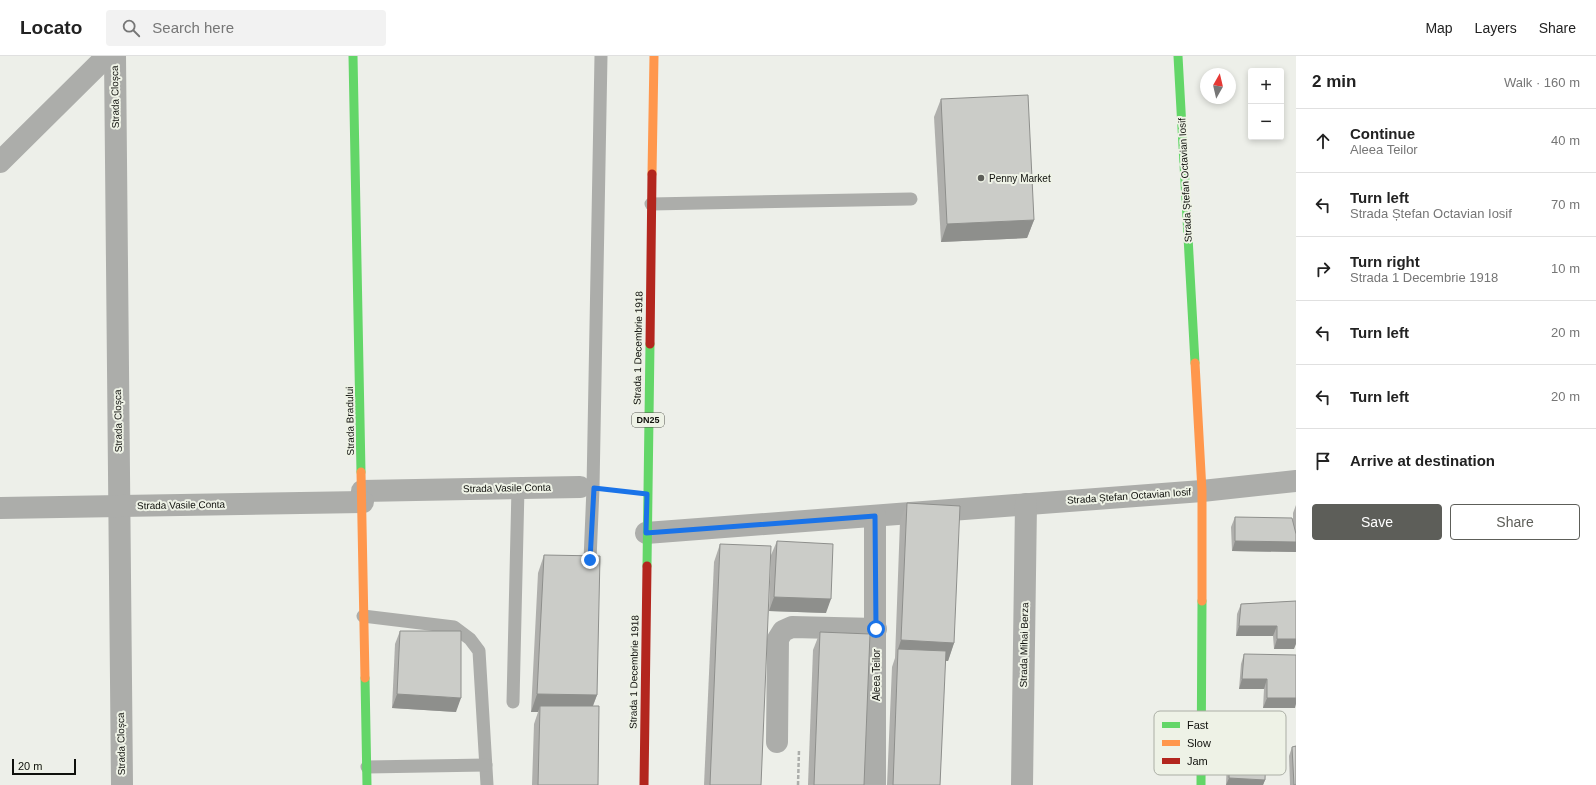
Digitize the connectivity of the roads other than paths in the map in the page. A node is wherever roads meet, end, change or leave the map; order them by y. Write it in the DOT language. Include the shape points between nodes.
graph roads {
  1 [pos="107,56"];
  2 [pos="115,56"];
  3 [pos="353,56"];
  4 [pos="601,56"];
  5 [pos="654,56"];
  6 [pos="1178,56"];
  7 [pos="0,162"];
  8 [pos="911,199"];
  9 [pos="651,204"];
  10 [pos="1296,481"];
  11 [pos="518,488"];
  12 [pos="587,488"];
  13 [pos="1202,491"];
  14 [pos="362,496"];
  15 [pos="1026,504"];
  16 [pos="119,506"];
  17 [pos="0,508"];
  18 [pos="875,516"];
  19 [pos="646,533"];
  20 [pos="590,560"];
  21 [pos="363,616"];
  22 [pos="876,629"];
  23 [pos="513,702"];
  24 [pos="1201,711"];
  25 [pos="777,742"];
  26 [pos="486,765"];
  27 [pos="367,767"];
  28 [pos="1201,775"];
  29 [pos="122,785"];
  30 [pos="368,785"];
  31 [pos="487,785"];
  32 [pos="644,785"];
  33 [pos="875,785"];
  34 [pos="1022,785"];
  35 [pos="1201,785"];
  1 -- 7 [label="street"];
  2 -- 16 [label="street, Strada Cloșca"];
  3 -- 14 [label="street, Strada Bradului"];
  4 -- 12 [label="lane"];
  5 -- 9 [label="street, Strada 1 Decembrie 1918 / DN25"];
  6 -- 13 [label="street, Strada Ștefan Octavian Iosif"];
  8 -- 9 [label="lane"];
  9 -- 19 [label="street, Strada 1 Decembrie 1918 / DN25"];
  10 -- 13 [label="street"];
  11 -- 12 [label="street, Strada Vasile Conta"];
  11 -- 14 [label="street, Strada Vasile Conta"];
  11 -- 23 [label="lane"];
  12 -- 20 [label="lane"];
  13 -- 15 [label="street, Strada Ștefan Octavian Iosif"];
  13 -- 24 [label="street"];
  14 -- 16 [label="street, Strada Vasile Conta"];
  14 -- 21 [label="street, Strada Bradului"];
  15 -- 18 [label="street, Strada Ștefan Octavian Iosif"];
  15 -- 34 [label="street, Strada Mihai Berza"];
  16 -- 17 [label="street, Strada Vasile Conta"];
  16 -- 29 [label="street, Strada Cloșca"];
  18 -- 19 [label="street, Strada Ștefan Octavian Iosif"];
  18 -- 22 [label="street, Aleea Teilor"];
  19 -- 32 [label="street, Strada 1 Decembrie 1918 / DN25"];
  21 -- 26 [label="lane" via="454,627 470,639 479,651"];
  21 -- 27 [label="street, Strada Bradului"];
  22 -- 25 [label="street" via="792,627 783,631 778,639"];
  22 -- 33 [label="street, Aleea Teilor"];
  26 -- 27 [label="lane"];
  26 -- 31 [label="lane"];
  27 -- 30 [label="street, Strada Bradului"];
  28 -- 35 [label="street"];
}
